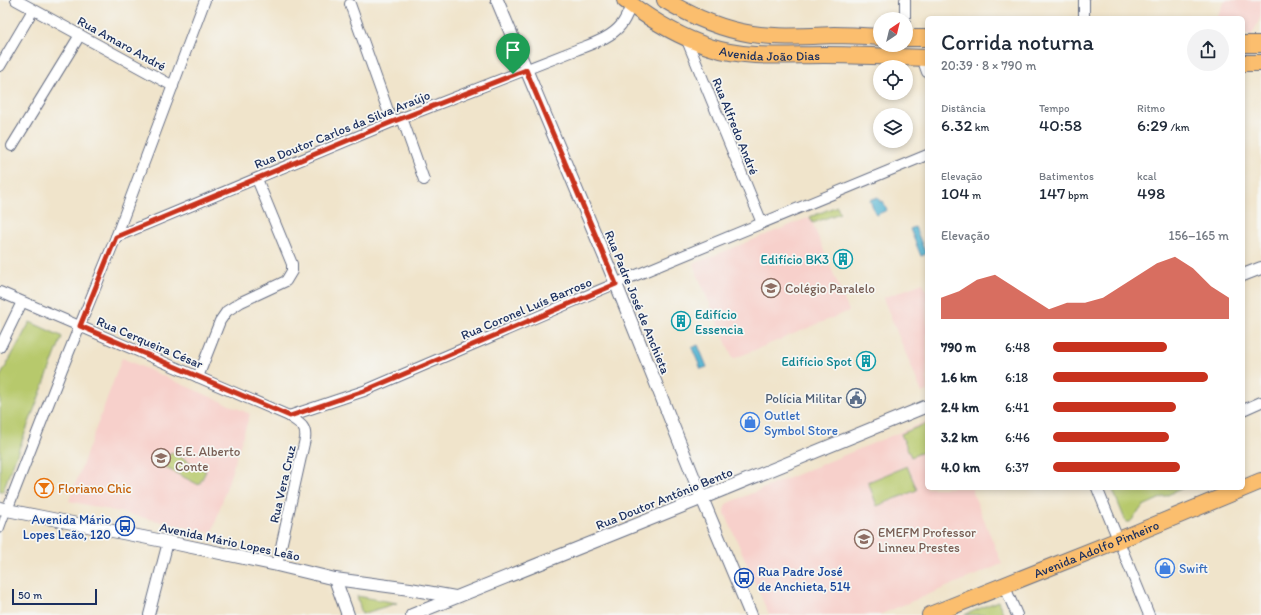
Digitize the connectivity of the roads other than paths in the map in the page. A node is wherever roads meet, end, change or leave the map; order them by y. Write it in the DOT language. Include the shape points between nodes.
graph roads {
  1 [pos="16,0"];
  2 [pos="205,0"];
  3 [pos="497,0"];
  4 [pos="665,0"];
  5 [pos="905,0"];
  6 [pos="1084,0"];
  7 [pos="628,2"];
  8 [pos="350,4"];
  9 [pos="33,10"];
  10 [pos="905,12"];
  11 [pos="1084,16"];
  12 [pos="80,35"];
  13 [pos="873,37"];
  14 [pos="686,38"];
  15 [pos="913,38"];
  16 [pos="925,38"];
  17 [pos="1245,44"];
  18 [pos="1261,44"];
  19 [pos="925,63"];
  20 [pos="1245,63"];
  21 [pos="1261,63"];
  22 [pos="0,66"];
  23 [pos="526,70"];
  24 [pos="173,86"];
  25 [pos="402,118"];
  26 [pos="392,122"];
  27 [pos="12,146"];
  28 [pos="925,156"];
  29 [pos="257,178"];
  30 [pos="424,180"];
  31 [pos="762,223"];
  32 [pos="116,237"];
  33 [pos="1261,268"];
  34 [pos="1245,274"];
  35 [pos="616,284"];
  36 [pos="0,292"];
  37 [pos="22,302"];
  38 [pos="80,326"];
  39 [pos="0,347"];
  40 [pos="198,377"];
  41 [pos="1261,402"];
  42 [pos="925,407"];
  43 [pos="1245,409"];
  44 [pos="290,416"];
  45 [pos="1261,481"];
  46 [pos="1245,488"];
  47 [pos="1098,490"];
  48 [pos="1239,490"];
  49 [pos="702,498"];
  50 [pos="4,509"];
  51 [pos="0,529"];
  52 [pos="1118,540"];
  53 [pos="168,542"];
  54 [pos="277,565"];
  55 [pos="335,579"];
  56 [pos="1004,585"];
  57 [pos="455,597"];
  58 [pos="149,615"];
  59 [pos="348,615"];
  60 [pos="412,615"];
  61 [pos="751,615"];
  62 [pos="930,615"];
  63 [pos="1016,615"];
  64 [pos="1149,615"];
  1 -- 9 [label="street, Rua Amaro André"];
  2 -- 24 [label="street"];
  3 -- 23 [label="street, Rua Padre José de Anchieta"];
  4 -- 13 [label="main road, Avenida João Dias" via="697,17 752,34 790,37"];
  5 -- 10 [label="street"];
  6 -- 11 [label="street"];
  7 -- 14 [label="main road, Avenida João Dias"];
  7 -- 23 [label="street, Rua Doutor Carlos da Silva Araújo" via="625,20 616,31 601,40"];
  8 -- 26 [label="street"];
  9 -- 12 [label="street, Rua Amaro André"];
  9 -- 22 [label="street"];
  12 -- 24 [label="street, Rua Amaro André"];
  12 -- 27 [label="street"];
  14 -- 19 [label="main road, Avenida João Dias" via="710,48 756,55 851,55"];
  14 -- 31 [label="street, Rua Alfredo André"];
  15 -- 16 [label="main road"];
  17 -- 18 [label="main road"];
  20 -- 21 [label="main road"];
  23 -- 25 [label="street, Rua Doutor Carlos da Silva Araújo"];
  23 -- 35 [label="street, Rua Padre José de Anchieta"];
  24 -- 32 [label="street"];
  25 -- 26 [label="street, Rua Doutor Carlos da Silva Araújo"];
  25 -- 30 [label="street"];
  26 -- 29 [label="street, Rua Doutor Carlos da Silva Araújo"];
  28 -- 31 [label="street, Rua Coronel Luís Barroso"];
  29 -- 32 [label="street, Rua Doutor Carlos da Silva Araújo"];
  29 -- 40 [label="street" via="292,264 292,271 286,280 241,302 224,315"];
  31 -- 35 [label="street, Rua Coronel Luís Barroso"];
  32 -- 38 [label="street"];
  33 -- 34 [label="street"];
  35 -- 44 [label="street, Rua Coronel Luís Barroso" via="364,391"];
  35 -- 49 [label="street, Rua Padre José de Anchieta"];
  36 -- 37 [label="street, Rua Cerqueira César"];
  37 -- 38 [label="street, Rua Cerqueira César"];
  37 -- 39 [label="street"];
  38 -- 40 [label="street, Rua Cerqueira César"];
  38 -- 50 [label="street"];
  40 -- 44 [label="street, Rua Cerqueira César"];
  41 -- 43 [label="street"];
  42 -- 49 [label="street, Rua Doutor Antônio Bento"];
  44 -- 54 [label="street, Rua Vera Cruz" via="305,429 306,433"];
  45 -- 46 [label="main road, Avenida Adolfo Pinheiro"];
  47 -- 52 [label="street"];
  48 -- 52 [label="main road, Avenida Adolfo Pinheiro"];
  49 -- 57 [label="street, Rua Doutor Antônio Bento"];
  49 -- 61 [label="street, Rua Padre José de Anchieta"];
  50 -- 51 [label="street"];
  50 -- 53 [label="street, Avenida Mário Lopes Leão"];
  52 -- 56 [label="main road, Avenida Adolfo Pinheiro"];
  52 -- 64 [label="street"];
  53 -- 54 [label="street, Avenida Mário Lopes Leão"];
  53 -- 58 [label="street"];
  54 -- 55 [label="street, Avenida Mário Lopes Leão"];
  55 -- 57 [label="street, Avenida Mário Lopes Leão"];
  55 -- 59 [label="street"];
  56 -- 62 [label="main road, Avenida Adolfo Pinheiro"];
  56 -- 63 [label="street"];
  57 -- 60 [label="street, Rua Doutor Antônio Bento"];
}
